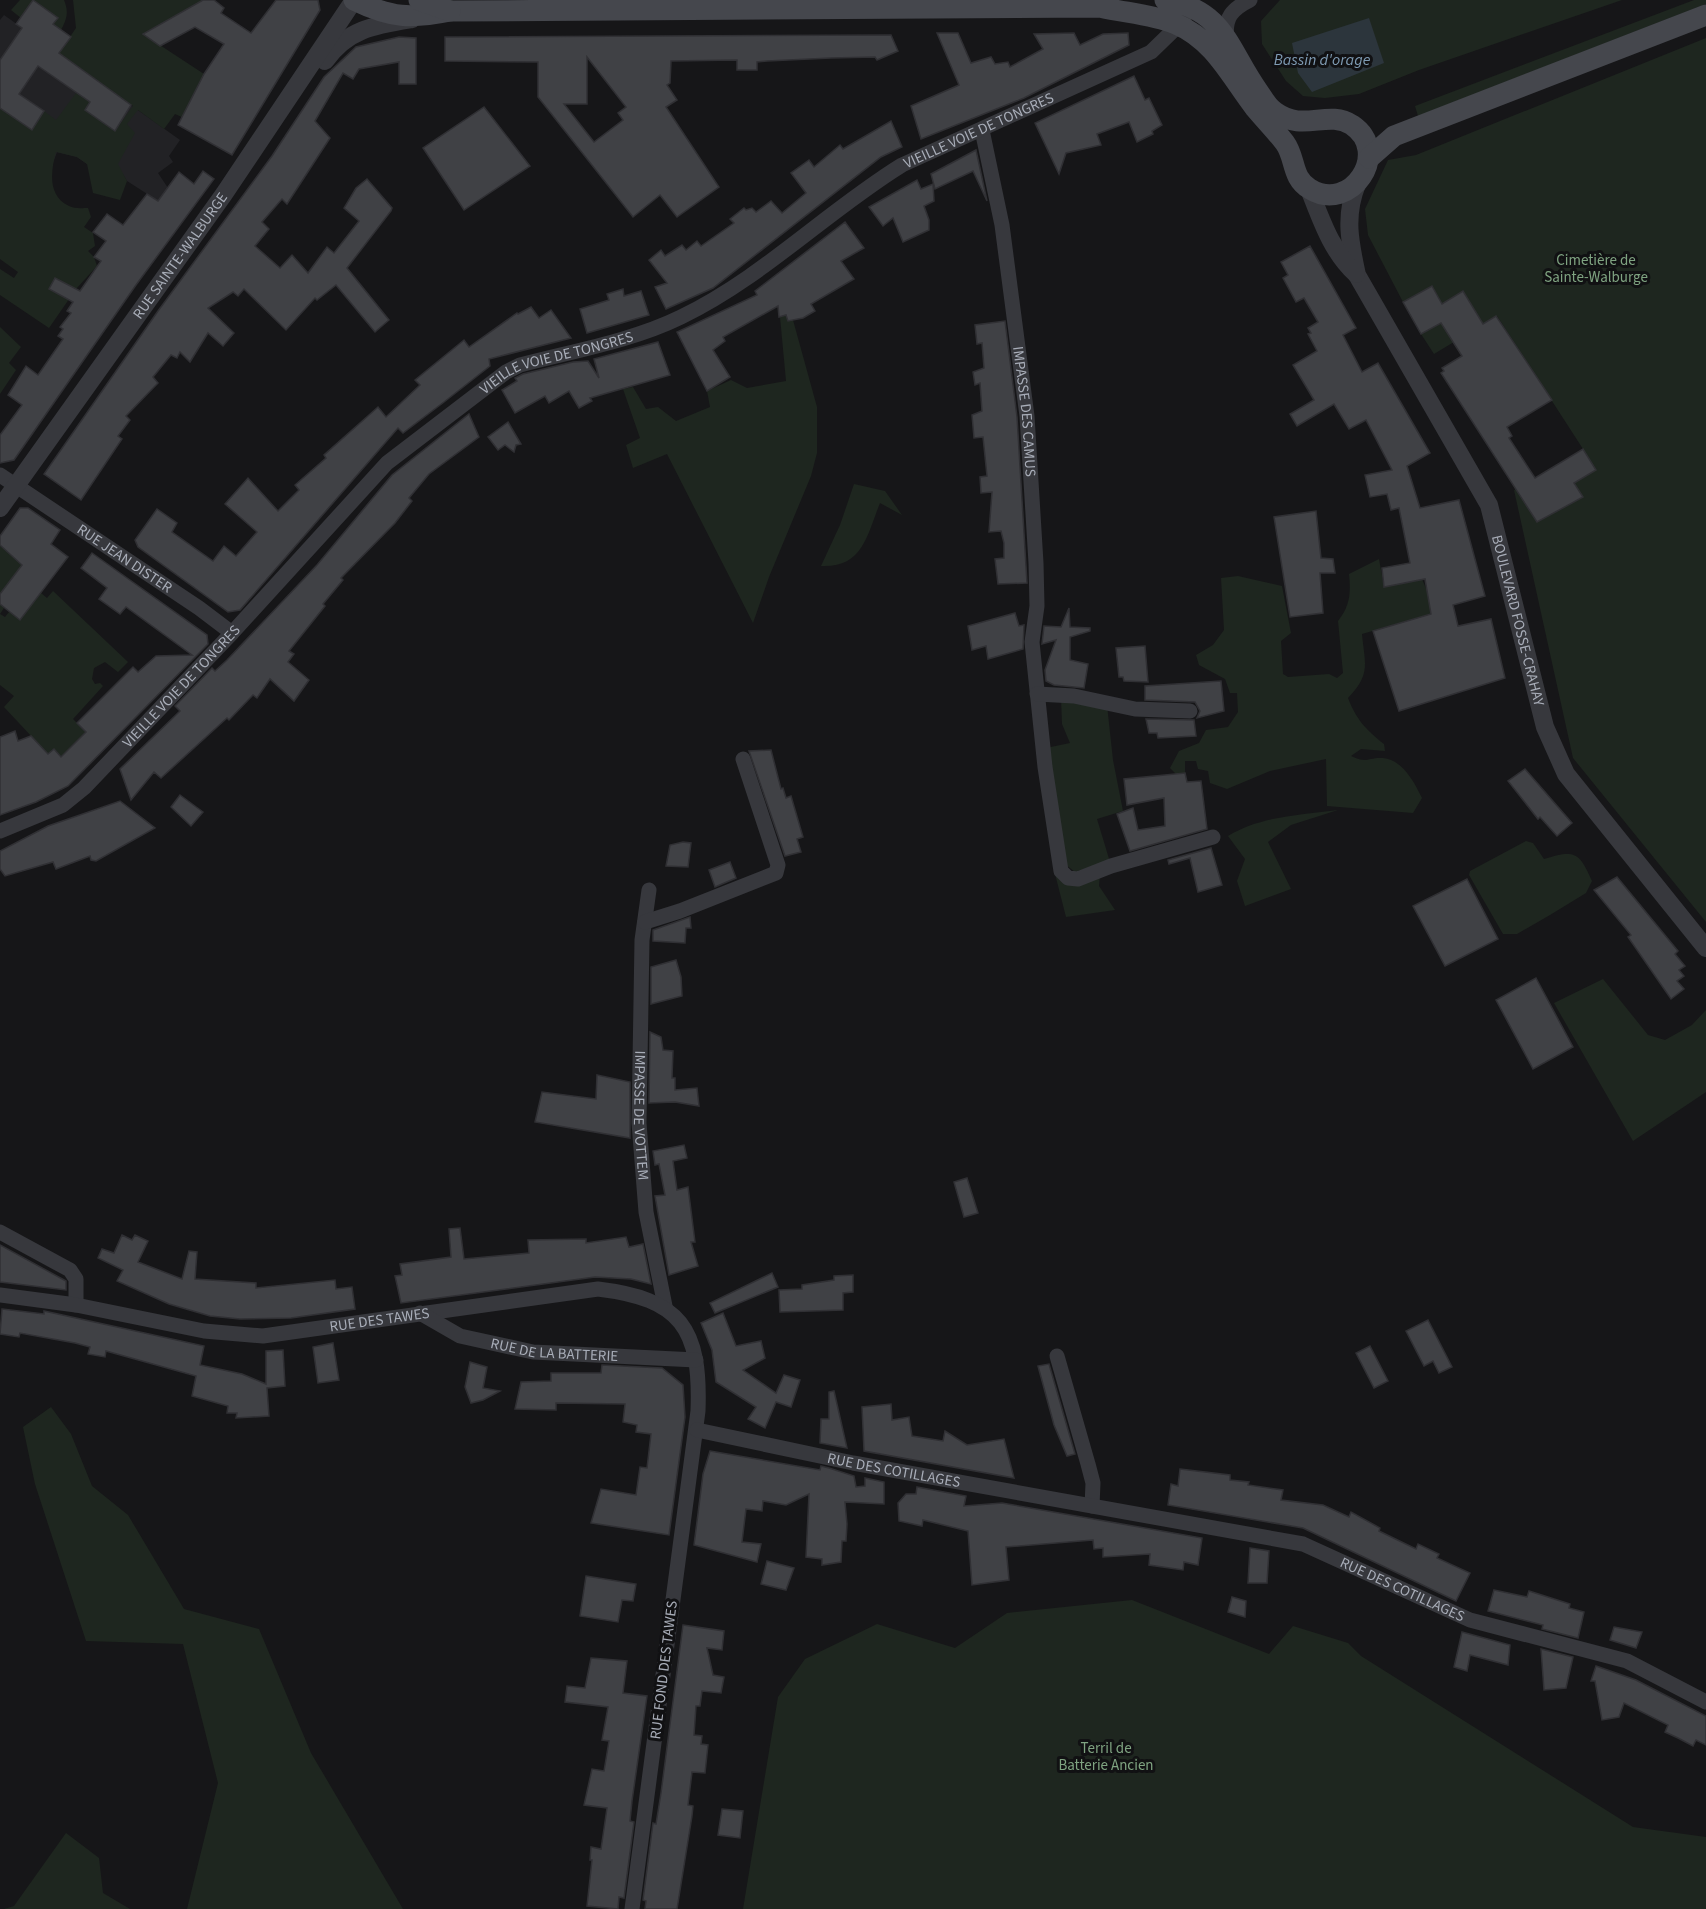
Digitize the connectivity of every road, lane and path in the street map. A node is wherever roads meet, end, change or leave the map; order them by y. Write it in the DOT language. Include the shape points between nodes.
graph roads {
  1 [pos="354,0"];
  2 [pos="1123,0"];
  3 [pos="1165,0"];
  4 [pos="1250,0"];
  5 [pos="1100,7"];
  6 [pos="417,9"];
  7 [pos="1197,9"];
  8 [pos="1706,15"];
  9 [pos="1179,25"];
  10 [pos="1222,31"];
  11 [pos="289,98"];
  12 [pos="1312,123"];
  13 [pos="982,130"];
  14 [pos="1362,135"];
  15 [pos="1394,136"];
  16 [pos="1292,157"];
  17 [pos="1369,158"];
  18 [pos="1357,184"];
  19 [pos="1309,189"];
  20 [pos="1357,275"];
  21 [pos="0,475"];
  22 [pos="15,485"];
  23 [pos="0,507"];
  24 [pos="232,633"];
  25 [pos="1037,694"];
  26 [pos="1190,711"];
  27 [pos="743,759"];
  28 [pos="0,831"];
  29 [pos="1213,837"];
  30 [pos="649,890"];
  31 [pos="645,922"];
  32 [pos="1706,948"];
  33 [pos="0,1232"];
  34 [pos="0,1295"];
  35 [pos="76,1305"];
  36 [pos="665,1306"];
  37 [pos="420,1313"];
  38 [pos="1057,1356"];
  39 [pos="696,1360"];
  40 [pos="697,1430"];
  41 [pos="1092,1506"];
  42 [pos="1706,1702"];
  43 [pos="632,1909"];
  1 -- 6 [label="main road" via="373,9"];
  1 -- 11 [label="street, RUE SAINTE-WALBURGE"];
  2 -- 5 [label="main road"];
  3 -- 7 [label="main road"];
  4 -- 10 [label="street" via="1232,11"];
  5 -- 6 [label="main road"];
  5 -- 9 [label="main road, BOULEVARD FOSSE-CRAHAY"];
  6 -- 11 [label="street" via="347,36 336,44 305,90"];
  7 -- 9 [label="street, VIEILLE VOIE DE TONGRES"];
  7 -- 10 [label="main road"];
  8 -- 15 [label="main road"];
  9 -- 13 [label="street, VIEILLE VOIE DE TONGRES" via="1151,52"];
  9 -- 16 [label="main road, BOULEVARD FOSSE-CRAHAY" via="1207,43 1287,145"];
  10 -- 12 [label="main road" via="1272,111"];
  11 -- 22 [label="street, RUE SAINTE-WALBURGE"];
  12 -- 14 [label="main road" via="1341,119"];
  12 -- 16 [label="main road" via="1299,134"];
  13 -- 24 [label="street, VIEILLE VOIE DE TONGRES" via="902,165 873,183 726,293 681,318 506,372 387,463"];
  13 -- 25 [label="street, IMPASSE DES CAMUS" via="1002,225 1027,416 1036,563 1037,606 1032,642"];
  14 -- 15 [label="main road"];
  14 -- 17 [label="main road"];
  15 -- 17 [label="main road"];
  16 -- 19 [label="main road, BOULEVARD FOSSE-CRAHAY" via="1299,180"];
  17 -- 18 [label="main road, BOULEVARD FOSSE-CRAHAY"];
  18 -- 19 [label="main road" via="1332,195"];
  18 -- 20 [label="street, BOULEVARD FOSSE-CRAHAY" via="1348,223"];
  19 -- 20 [label="street, BOULEVARD FOSSE-CRAHAY" via="1334,248"];
  20 -- 32 [label="street, BOULEVARD FOSSE-CRAHAY" via="1489,505 1545,728 1566,774"];
  21 -- 22 [label="street, RUE JEAN DISTER"];
  22 -- 23 [label="street, RUE SAINTE-WALBURGE"];
  22 -- 24 [label="street, RUE JEAN DISTER"];
  24 -- 28 [label="street, VIEILLE VOIE DE TONGRES" via="84,788 63,804"];
  25 -- 26 [label="street" via="1074,696 1135,709"];
  25 -- 29 [label="street, IMPASSE DES CAMUS" via="1061,871 1068,878 1078,879"];
  27 -- 31 [label="street" via="778,865 776,873"];
  30 -- 31 [label="street, IMPASSE DE VOTTEM"];
  31 -- 36 [label="street, IMPASSE DE VOTTEM" via="639,1123 646,1212"];
  33 -- 35 [label="street" via="70,1270 76,1279"];
  34 -- 35 [label="street, RUE DES TAWES"];
  35 -- 37 [label="street, RUE DES TAWES" via="204,1331 263,1336"];
  36 -- 37 [label="street, RUE DES TAWES" via="632,1293 598,1289"];
  36 -- 39 [label="street" via="680,1322"];
  37 -- 39 [label="street, RUE DE LA BATTERIE" via="460,1336 533,1352"];
  38 -- 41 [label="street" via="1088,1464"];
  39 -- 40 [label="street"];
  40 -- 41 [label="street, RUE DES COTILLAGES"];
  40 -- 43 [label="street, RUE FOND DES TAWES"];
  41 -- 42 [label="street, RUE DES COTILLAGES" via="1303,1544 1470,1620 1627,1661"];
}
